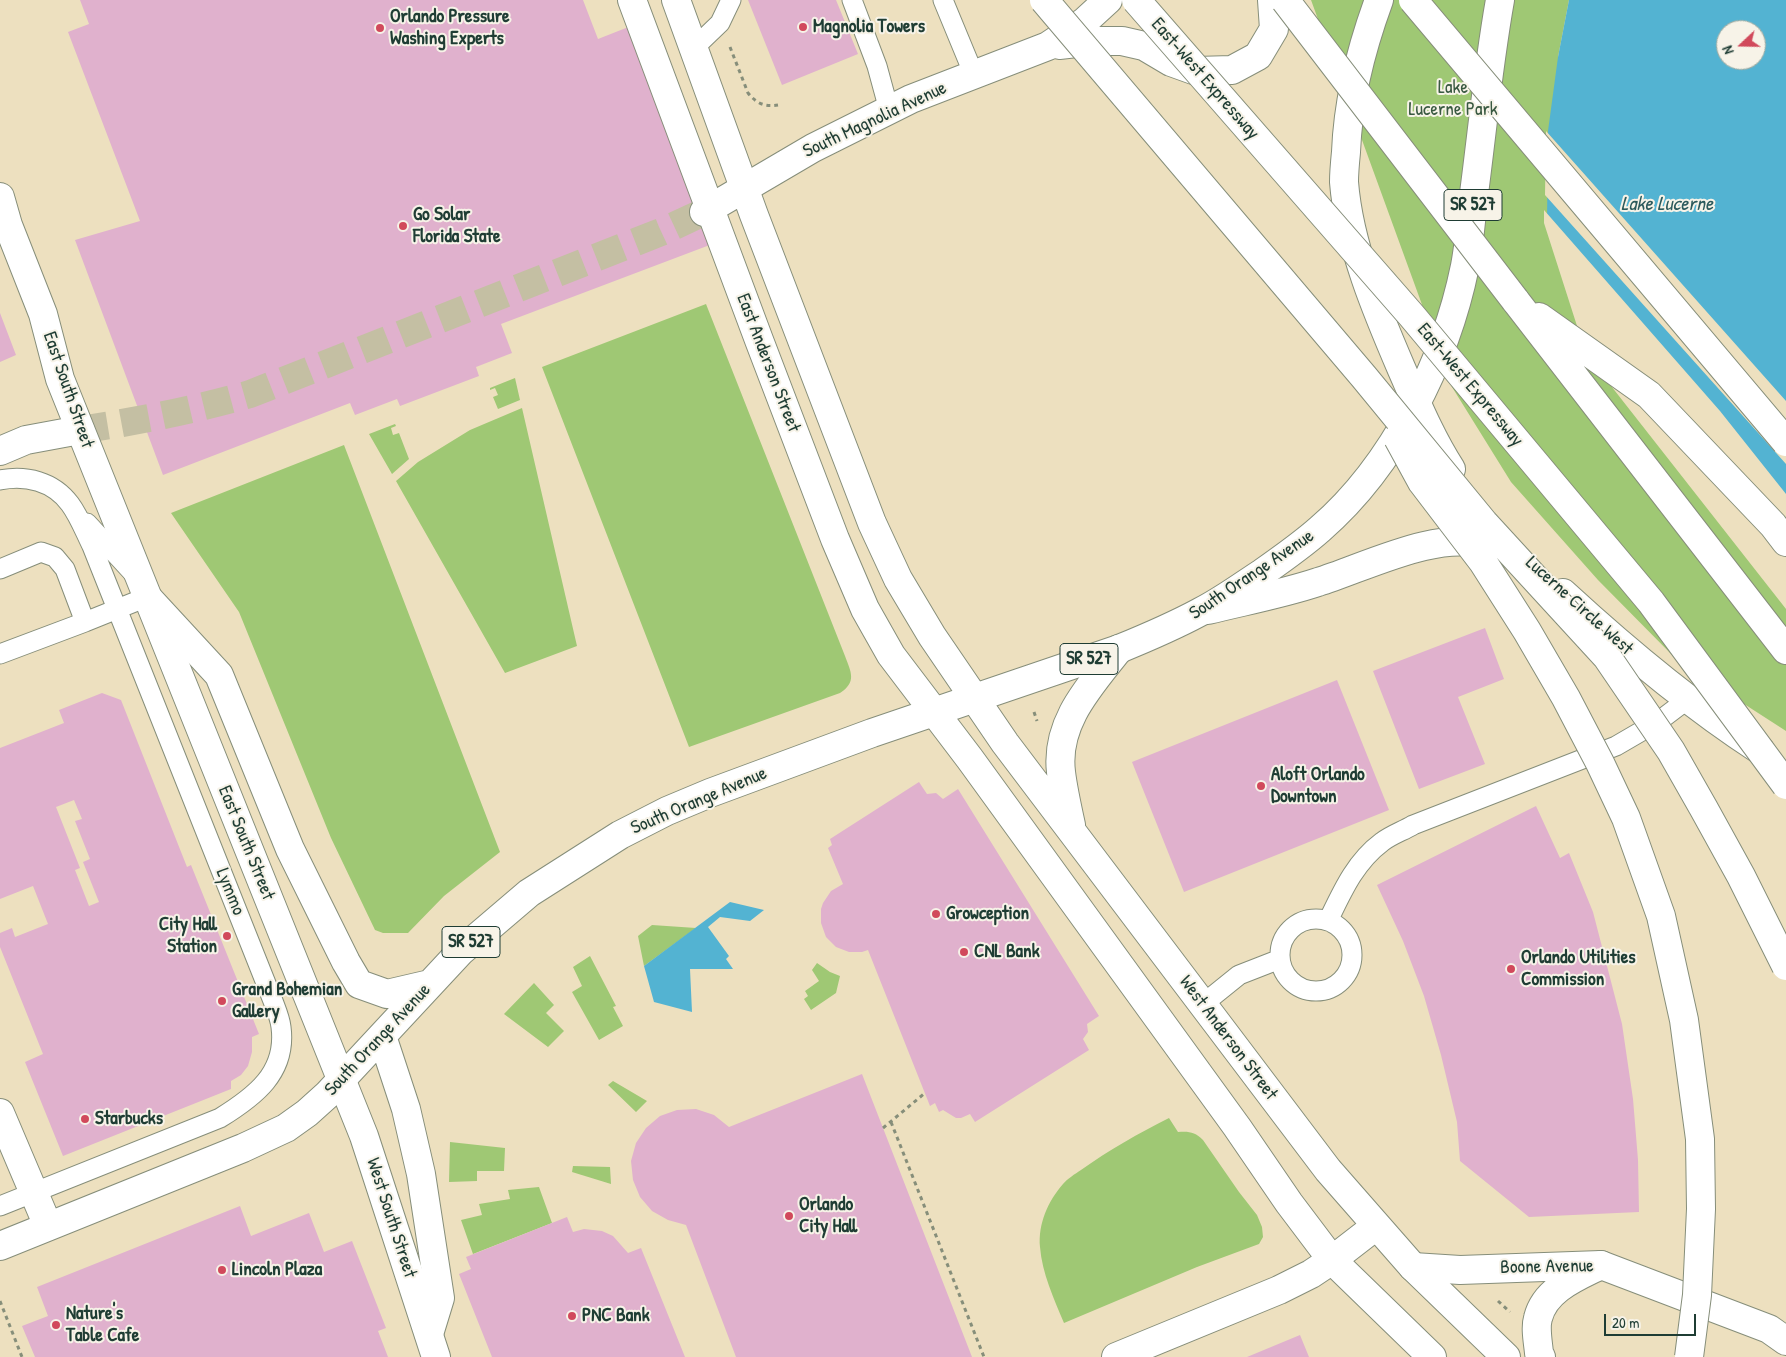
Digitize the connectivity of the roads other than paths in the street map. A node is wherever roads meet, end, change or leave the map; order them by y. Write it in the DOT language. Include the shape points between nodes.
graph roads {
  1 [pos="632,0"];
  2 [pos="676,0"];
  3 [pos="731,0"];
  4 [pos="852,0"];
  5 [pos="943,0"];
  6 [pos="1044,0"];
  7 [pos="1108,0"];
  8 [pos="1136,0"];
  9 [pos="1272,0"];
  10 [pos="1285,0"];
  11 [pos="1379,0"];
  12 [pos="1413,0"];
  13 [pos="1500,0"];
  14 [pos="1048,46"];
  15 [pos="694,48"];
  16 [pos="974,75"];
  17 [pos="889,110"];
  18 [pos="745,188"];
  19 [pos="0,197"];
  20 [pos="707,210"];
  21 [pos="1515,300"];
  22 [pos="1364,377"];
  23 [pos="1416,403"];
  24 [pos="80,430"];
  25 [pos="1786,442"];
  26 [pos="0,450"];
  27 [pos="0,480"];
  28 [pos="70,504"];
  29 [pos="1786,542"];
  30 [pos="1526,559"];
  31 [pos="0,569"];
  32 [pos="146,595"];
  33 [pos="117,609"];
  34 [pos="1201,612"];
  35 [pos="85,622"];
  36 [pos="1119,649"];
  37 [pos="1786,650"];
  38 [pos="0,654"];
  39 [pos="974,698"];
  40 [pos="1688,699"];
  41 [pos="933,712"];
  42 [pos="1786,768"];
  43 [pos="1786,785"];
  44 [pos="1072,832"];
  45 [pos="1328,921"];
  46 [pos="1280,960"];
  47 [pos="1786,966"];
  48 [pos="430,984"];
  49 [pos="1203,1004"];
  50 [pos="382,1036"];
  51 [pos="341,1080"];
  52 [pos="0,1113"];
  53 [pos="34,1193"];
  54 [pos="0,1206"];
  55 [pos="48,1226"];
  56 [pos="1376,1226"];
  57 [pos="0,1246"];
  58 [pos="1332,1260"];
  59 [pos="1601,1265"];
  60 [pos="1413,1267"];
  61 [pos="1786,1341"];
  62 [pos="432,1345"];
  63 [pos="1116,1357"];
  64 [pos="1432,1357"];
  65 [pos="1506,1357"];
  66 [pos="1541,1357"];
  67 [pos="1689,1357"];
  1 -- 20 [label="main road, East Anderson Street"];
  2 -- 15 [label="main road"];
  3 -- 15 [label="lane" via="720,23"];
  4 -- 17 [label="lane" via="877,66"];
  5 -- 16 [label="lane"];
  6 -- 22 [label="main road, bridge"];
  7 -- 14 [label="main road, South Magnolia Avenue" via="1084,22"];
  8 -- 43 [label="main road, East-West Expressway, bridge" via="1412,316 1651,602"];
  9 -- 14 [label="main road, South Magnolia Avenue" via="1274,29 1258,56 1232,70 1196,71 1171,62 1144,46 1122,41"];
  10 -- 21 [label="main road, bridge"];
  11 -- 23 [label="main road" via="1353,88 1344,182 1363,271"];
  12 -- 25 [label="main road, bridge"];
  13 -- 23 [label="main road, South Orange Avenue / SR 527" via="1465,264 1455,309"];
  14 -- 16 [label="main road, South Magnolia Avenue"];
  15 -- 18 [label="main road"];
  16 -- 17 [label="main road, South Magnolia Avenue"];
  17 -- 18 [label="main road, South Magnolia Avenue" via="813,148"];
  18 -- 20 [label="main road, South Magnolia Avenue"];
  18 -- 39 [label="main road" via="872,523 898,579"];
  19 -- 24 [label="main road, East South Street" via="43,314 60,379"];
  20 -- 41 [label="main road, East Anderson Street" via="865,609 891,655"];
  21 -- 29 [label="main road" via="1649,395"];
  21 -- 37 [label="main road"];
  22 -- 47 [label="main road, bridge" via="1484,523 1607,658 1671,751 1741,876"];
  22 -- 67 [label="main road, bridge" via="1422,482 1483,562 1566,698 1626,818 1661,916 1684,1020 1700,1139 1701,1209"];
  23 -- 30 [label="main road, Lucerne Circle West" via="1435,444 1466,494"];
  23 -- 34 [label="main road, South Orange Avenue / SR 527" via="1371,473 1321,529"];
  24 -- 26 [label="main road" via="26,440"];
  24 -- 32 [label="main road, East South Street"];
  27 -- 28 [label="lane, Lymmo" via="31,478 44,483"];
  28 -- 32 [label="lane"];
  28 -- 33 [label="lane, Lymmo" via="92,546"];
  30 -- 34 [label="main road" via="1480,543 1441,543 1414,548 1317,583"];
  30 -- 40 [label="main road, Lucerne Circle West" via="1604,632"];
  31 -- 35 [label="lane" via="41,552 55,557 65,569"];
  32 -- 33 [label="lane"];
  32 -- 48 [label="main road" via="219,675 290,848 359,984 387,994"];
  32 -- 51 [label="main road, East South Street"];
  33 -- 35 [label="lane"];
  33 -- 53 [label="lane, Lymmo" via="273,1001 281,1026 281,1041 270,1076 246,1102 220,1118"];
  34 -- 36 [label="main road, South Orange Avenue / SR 527"];
  35 -- 38 [label="lane"];
  36 -- 39 [label="main road, South Orange Avenue / SR 527"];
  36 -- 44 [label="main road" via="1079,700 1061,742 1060,770"];
  39 -- 41 [label="main road, South Orange Avenue / SR 527"];
  39 -- 44 [label="main road, West Anderson Street"];
  40 -- 42 [label="main road, Lucerne Circle West"];
  40 -- 45 [label="lane" via="1659,721 1616,746 1413,826 1382,842 1347,880"];
  41 -- 48 [label="main road, South Orange Avenue / SR 527" via="710,794 620,835 529,893 461,951"];
  41 -- 58 [label="main road"];
  44 -- 49 [label="main road, West Anderson Street"];
  45 -- 46 [label="lane" via="1307,920 1290,930 1280,949"];
  45 -- 46 [label="lane" via="1346,936 1351,947 1352,959 1342,980 1332,988 1315,991 1299,987 1289,980"];
  46 -- 49 [label="lane" via="1239,975"];
  48 -- 50 [label="main road, South Orange Avenue / SR 527"];
  49 -- 56 [label="main road, West Anderson Street" via="1328,1170"];
  50 -- 51 [label="main road, South Orange Avenue / SR 527"];
  50 -- 62 [label="main road" via="406,1108 417,1155 440,1298"];
  51 -- 55 [label="main road, South Orange Avenue / SR 527" via="307,1113 286,1128"];
  51 -- 62 [label="main road, West South Street" via="364,1136"];
  52 -- 53 [label="main road"];
  53 -- 54 [label="lane, Lymmo"];
  53 -- 55 [label="main road"];
  55 -- 57 [label="main road, South Orange Avenue / SR 527"];
  56 -- 58 [label="main road"];
  56 -- 60 [label="main road, West Anderson Street"];
  58 -- 63 [label="main road" via="1279,1290"];
  58 -- 64 [label="main road"];
  59 -- 60 [label="main road, Boone Avenue" via="1460,1270"];
  59 -- 61 [label="main road, Boone Avenue" via="1769,1329"];
  59 -- 66 [label="main road" via="1568,1282 1548,1297 1538,1318"];
  60 -- 65 [label="main road, West Anderson Street"];
}
